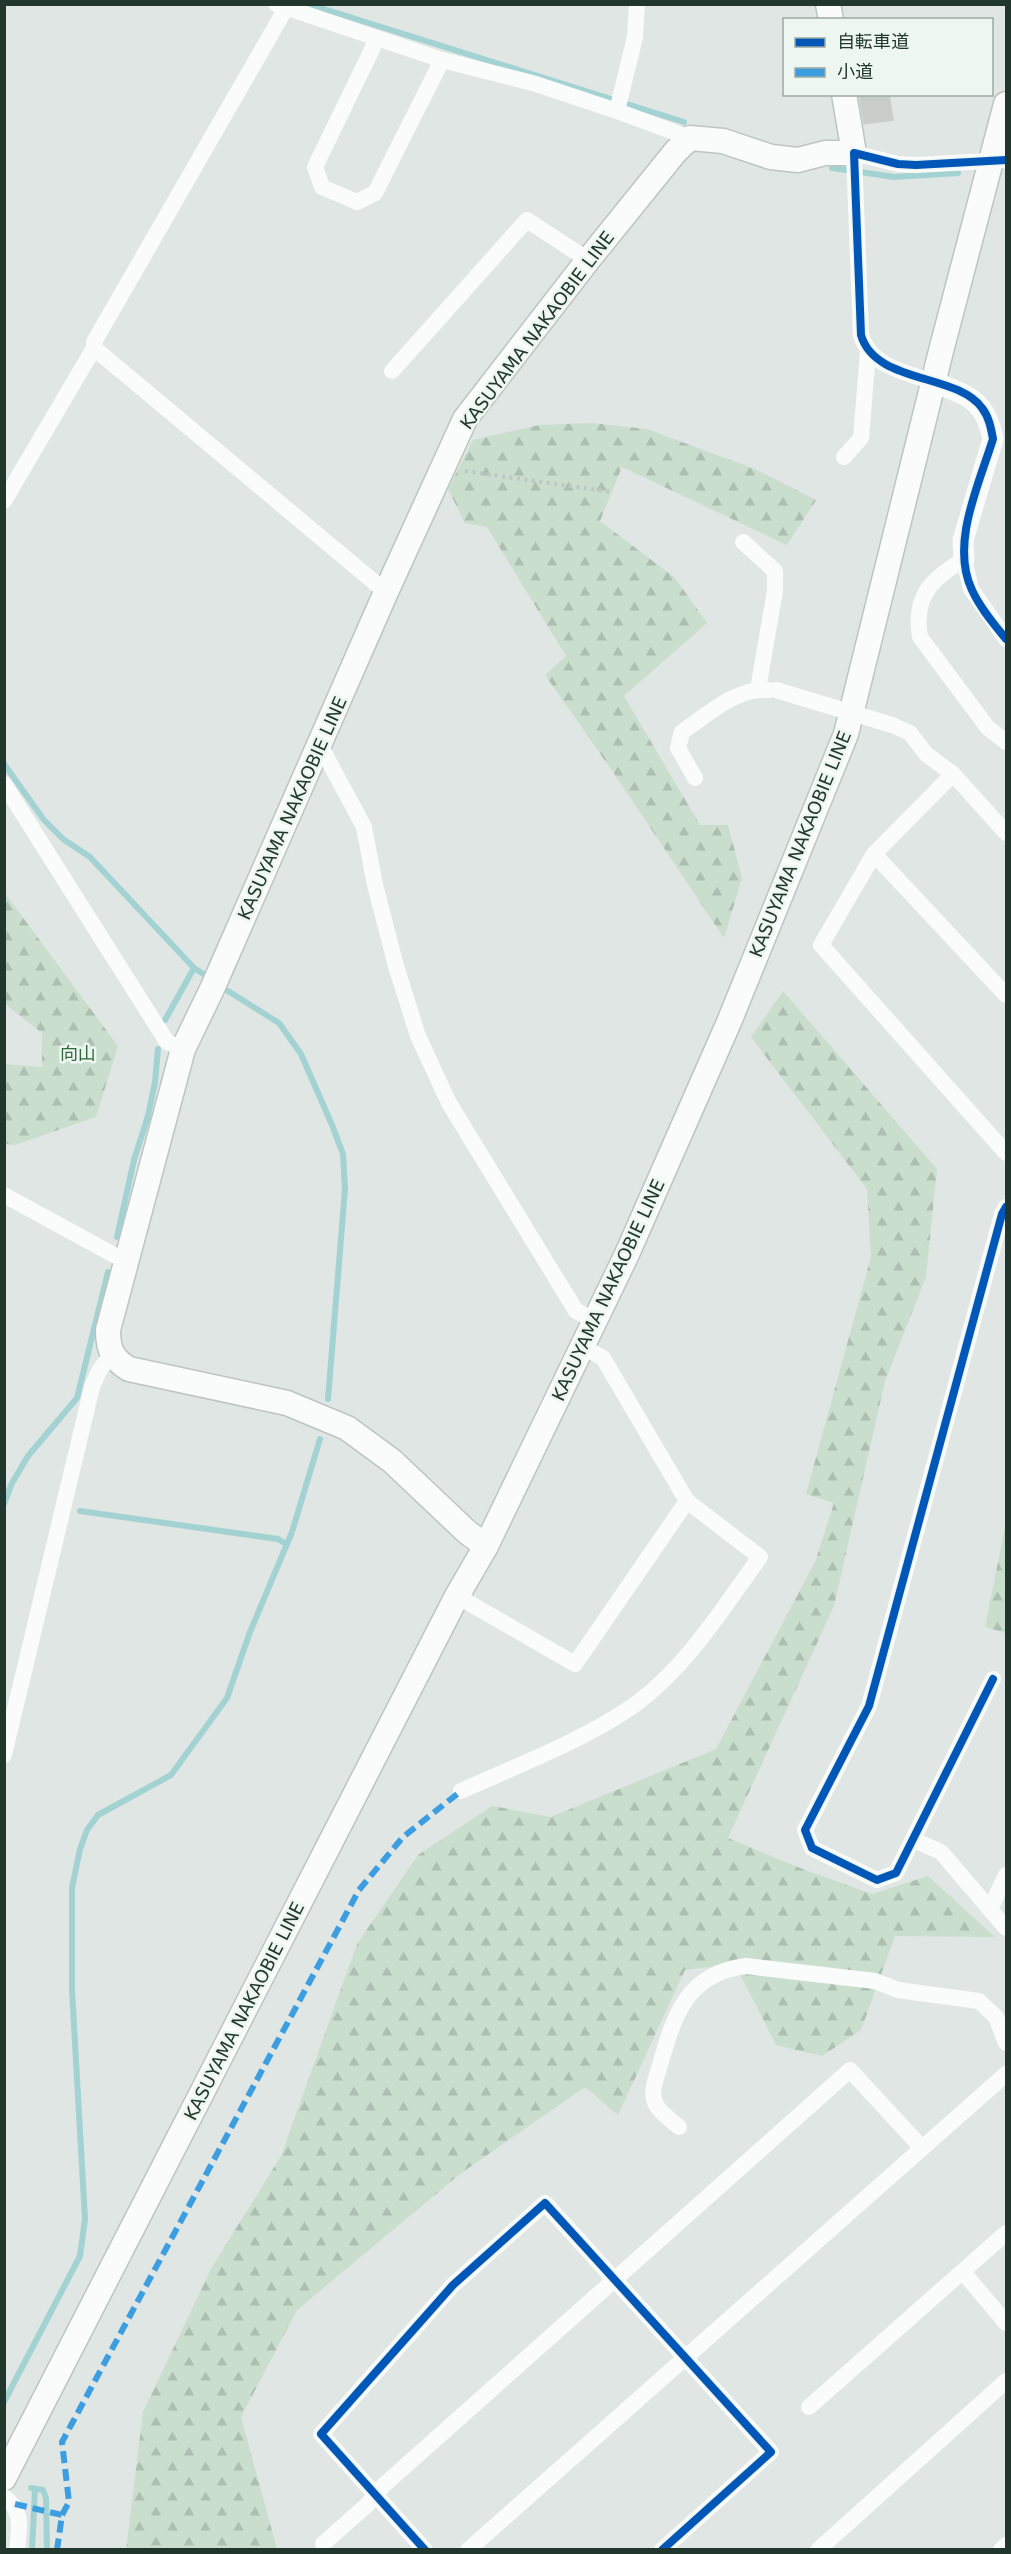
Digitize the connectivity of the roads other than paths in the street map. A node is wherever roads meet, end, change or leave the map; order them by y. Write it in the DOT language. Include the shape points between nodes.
graph roads {
  1 [pos="636,4"];
  2 [pos="282,5"];
  3 [pos="377,39"];
  4 [pos="442,60"];
  5 [pos="844,96"];
  6 [pos="619,104"];
  7 [pos="1006,104"];
  8 [pos="690,138"];
  9 [pos="999,160"];
  10 [pos="855,164"];
  11 [pos="588,260"];
  12 [pos="94,348"];
  13 [pos="868,352"];
  14 [pos="392,371"];
  15 [pos="934,382"];
  16 [pos="844,457"];
  17 [pos="4,501"];
  18 [pos="743,542"];
  19 [pos="964,560"];
  20 [pos="386,592"];
  21 [pos="1006,639"];
  22 [pos="758,689"];
  23 [pos="1006,742"];
  24 [pos="320,745"];
  25 [pos="953,774"];
  26 [pos="695,778"];
  27 [pos="4,784"];
  28 [pos="1006,833"];
  29 [pos="874,854"];
  30 [pos="1006,995"];
  31 [pos="183,1049"];
  32 [pos="1006,1153"];
  33 [pos="4,1195"];
  34 [pos="1006,1207"];
  35 [pos="126,1261"];
  36 [pos="594,1320"];
  37 [pos="583,1347"];
  38 [pos="111,1355"];
  39 [pos="687,1501"];
  40 [pos="486,1546"];
  41 [pos="457,1596"];
  42 [pos="993,1679"];
  43 [pos="4,1755"];
  44 [pos="462,1791"];
  45 [pos="914,1840"];
  46 [pos="1006,1875"];
  47 [pos="990,1909"];
  48 [pos="1006,1928"];
  49 [pos="1006,2043"];
  50 [pos="1006,2074"];
  51 [pos="679,2127"];
  52 [pos="922,2148"];
  53 [pos="1006,2233"];
  54 [pos="963,2272"];
  55 [pos="615,2278"];
  56 [pos="1006,2323"];
  57 [pos="686,2358"];
  58 [pos="1006,2381"];
  59 [pos="809,2407"];
  60 [pos="4,2478"];
  61 [pos="376,2495"];
  62 [pos="4,2498"];
  63 [pos="321,2542"];
  64 [pos="1006,2545"];
  65 [pos="18,2550"];
  66 [pos="425,2550"];
  67 [pos="468,2550"];
  68 [pos="662,2550"];
  69 [pos="818,2550"];
  70 [pos="1001,2550"];
  1 -- 6 [label="street" via="635,37"];
  2 -- 3 [label="street"];
  2 -- 12 [label="street"];
  3 -- 4 [label="street"];
  3 -- 4 [label="street" via="315,167 322,187 357,202 375,193"];
  4 -- 6 [label="street"];
  5 -- 10 [label="main road"];
  6 -- 8 [label="street"];
  7 -- 9 [label="main road, KASUYAMA NAKAOBIE LINE"];
  8 -- 10 [label="main road" via="723,141 771,157 798,160 825,153"];
  8 -- 11 [label="main road, KASUYAMA NAKAOBIE LINE"];
  9 -- 10 [label="street"];
  9 -- 15 [label="main road, KASUYAMA NAKAOBIE LINE"];
  10 -- 13 [label="street" via="861,335"];
  11 -- 14 [label="street" via="527,220"];
  11 -- 20 [label="main road, KASUYAMA NAKAOBIE LINE" via="465,419"];
  12 -- 17 [label="street"];
  12 -- 20 [label="street"];
  13 -- 15 [label="street" via="892,368"];
  13 -- 16 [label="street" via="861,438"];
  15 -- 19 [label="street" via="971,397 982,407 993,439 963,540"];
  15 -- 36 [label="main road, KASUYAMA NAKAOBIE LINE" via="846,734 729,1022"];
  18 -- 22 [label="street" via="775,571"];
  19 -- 21 [label="street" via="971,589"];
  19 -- 23 [label="street" via="942,572 922,598 917,619 921,637 987,728"];
  20 -- 24 [label="main road, KASUYAMA NAKAOBIE LINE"];
  22 -- 25 [label="street, bridge" via="776,690 892,725 910,733 926,754"];
  22 -- 26 [label="street" via="724,704 682,732 678,748"];
  24 -- 31 [label="main road, KASUYAMA NAKAOBIE LINE"];
  24 -- 36 [label="street" via="364,827 399,976 418,1036 449,1103 576,1311"];
  25 -- 28 [label="street"];
  25 -- 29 [label="street"];
  27 -- 31 [label="street" via="167,1042"];
  29 -- 30 [label="street"];
  29 -- 32 [label="street" via="821,945"];
  31 -- 35 [label="main road, KASUYAMA NAKAOBIE LINE"];
  33 -- 35 [label="street"];
  34 -- 45 [label="street" via="869,1706 806,1830 812,1848 877,1880 896,1873"];
  35 -- 38 [label="main road, KASUYAMA NAKAOBIE LINE" via="108,1330"];
  36 -- 37 [label="main road, KASUYAMA NAKAOBIE LINE"];
  37 -- 39 [label="street" via="603,1358"];
  37 -- 40 [label="main road, KASUYAMA NAKAOBIE LINE"];
  38 -- 40 [label="main road" via="129,1369 287,1403 347,1428 392,1461"];
  38 -- 43 [label="street" via="92,1387"];
  39 -- 41 [label="street" via="575,1664"];
  39 -- 44 [label="street" via="760,1557 694,1648 637,1703 586,1733"];
  40 -- 41 [label="main road, KASUYAMA NAKAOBIE LINE"];
  41 -- 60 [label="main road, KASUYAMA NAKAOBIE LINE"];
  42 -- 45 [label="street"];
  45 -- 47 [label="street" via="941,1852"];
  46 -- 47 [label="street"];
  47 -- 48 [label="street"];
  49 -- 51 [label="street" via="996,2017 979,2001 898,1990 875,1981 746,1966 725,1968 695,1988 678,2010 654,2085 651,2098"];
  50 -- 52 [label="street"];
  52 -- 55 [label="street" via="850,2070"];
  52 -- 57 [label="street"];
  53 -- 54 [label="street"];
  54 -- 56 [label="street"];
  54 -- 59 [label="street"];
  55 -- 57 [label="street"];
  55 -- 61 [label="street"];
  55 -- 61 [label="street" via="545,2203 461,2277 321,2434"];
  57 -- 67 [label="street"];
  57 -- 68 [label="street" via="771,2452"];
  58 -- 69 [label="street"];
  61 -- 63 [label="street"];
  61 -- 66 [label="street"];
  62 -- 65 [label="street" via="15,2504 20,2519"];
  64 -- 70 [label="street"];
}
